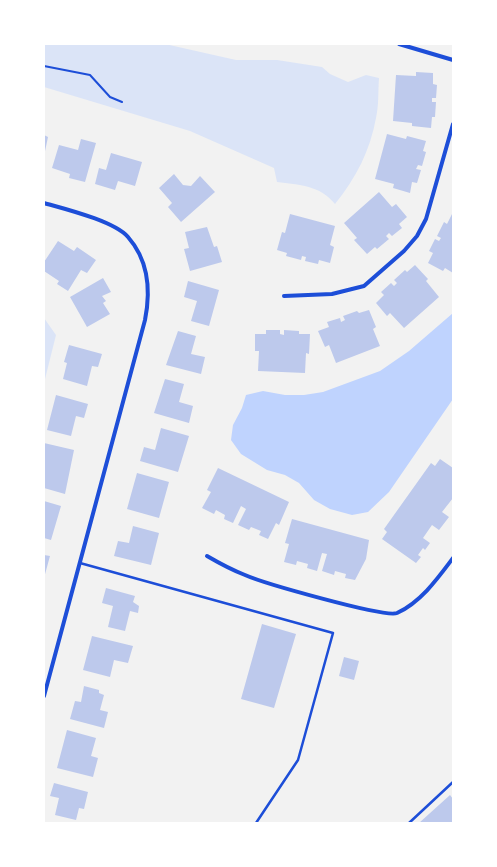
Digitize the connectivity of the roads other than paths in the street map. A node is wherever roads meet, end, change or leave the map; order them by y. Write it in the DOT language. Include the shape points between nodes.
graph roads {
  1 [pos="399,44"];
  2 [pos="453,60"];
  3 [pos="453,124"];
  4 [pos="44,203"];
  5 [pos="284,296"];
  6 [pos="207,556"];
  7 [pos="453,558"];
  8 [pos="79,563"];
  9 [pos="44,696"];
  10 [pos="453,782"];
  11 [pos="256,823"];
  12 [pos="409,823"];
  1 -- 2 [label="street"];
  3 -- 5 [label="street" via="426,219 404,252 364,286 332,294"];
  4 -- 8 [label="street" via="109,224 128,236 147,270 148,277 145,320"];
  6 -- 7 [label="street" via="245,576 369,611 396,614 416,600 439,577"];
  8 -- 9 [label="street"];
  8 -- 11 [label="lane" via="333,633 298,760"];
  10 -- 12 [label="lane"];
}
